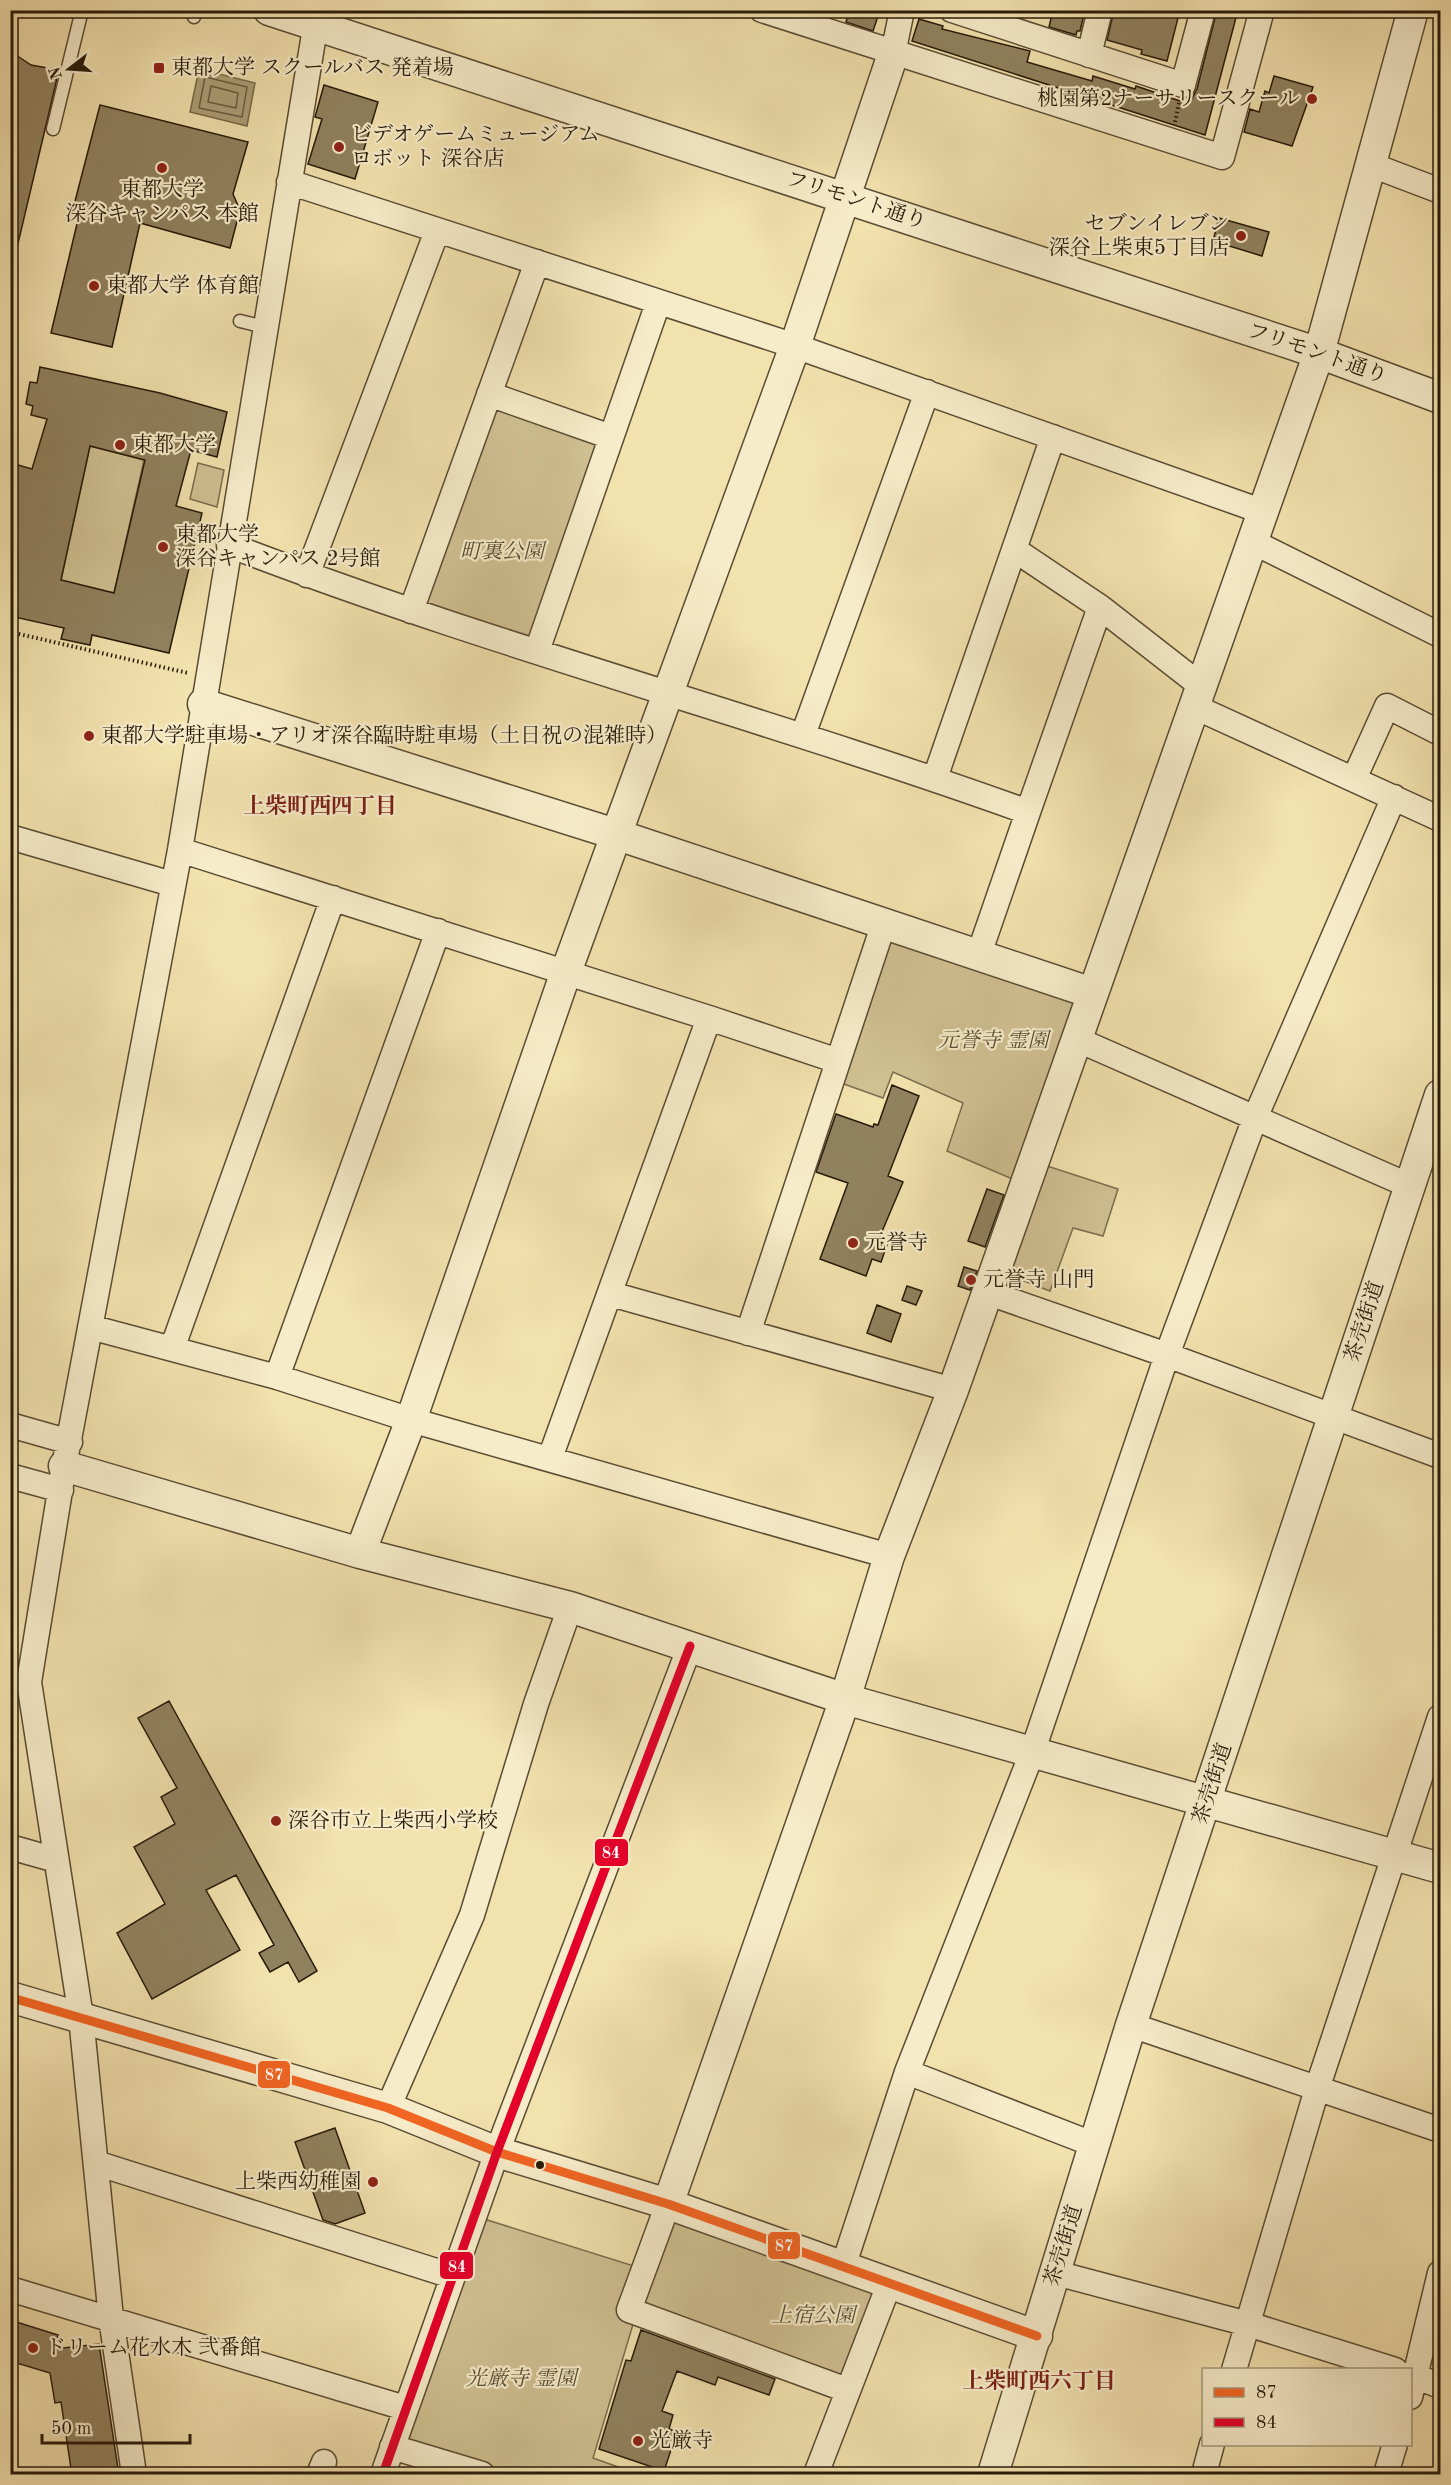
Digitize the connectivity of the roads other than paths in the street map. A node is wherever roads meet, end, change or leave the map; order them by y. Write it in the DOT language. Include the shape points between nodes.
graph roads {
  1 [pos="82,10"];
  2 [pos="269,10"];
  3 [pos="762,10"];
  4 [pos="902,10"];
  5 [pos="952,10"];
  6 [pos="1100,10"];
  7 [pos="1203,10"];
  8 [pos="1262,10"];
  9 [pos="1413,10"];
  10 [pos="317,18"];
  11 [pos="998,18"];
  12 [pos="893,54"];
  13 [pos="1089,55"];
  14 [pos="53,129"];
  15 [pos="1369,164"];
  16 [pos="288,182"];
  17 [pos="1440,191"];
  18 [pos="845,196"];
  19 [pos="436,231"];
  20 [pos="537,262"];
  21 [pos="658,303"];
  22 [pos="240,321"];
  23 [pos="265,327"];
  24 [pos="795,346"];
  25 [pos="1319,353"];
  26 [pos="927,393"];
  27 [pos="489,394"];
  28 [pos="1440,398"];
  29 [pos="611,437"];
  30 [pos="1053,437"];
  31 [pos="1261,511"];
  32 [pos="1251,541"];
  33 [pos="229,545"];
  34 [pos="1015,550"];
  35 [pos="307,575"];
  36 [pos="1100,607"];
  37 [pos="411,611"];
  38 [pos="1440,635"];
  39 [pos="537,651"];
  40 [pos="668,692"];
  41 [pos="1196,695"];
  42 [pos="203,704"];
  43 [pos="1440,733"];
  44 [pos="804,735"];
  45 [pos="935,778"];
  46 [pos="1354,779"];
  47 [pos="1394,797"];
  48 [pos="1028,812"];
  49 [pos="1440,819"];
  50 [pos="615,834"];
  51 [pos="10,837"];
  52 [pos="180,850"];
  53 [pos="172,884"];
  54 [pos="333,898"];
  55 [pos="884,923"];
  56 [pos="438,931"];
  57 [pos="979,954"];
  58 [pos="566,972"];
  59 [pos="1092,993"];
  60 [pos="709,1018"];
  61 [pos="1076,1039"];
  62 [pos="838,1060"];
  63 [pos="1440,1095"];
  64 [pos="1255,1118"];
  65 [pos="1410,1186"];
  66 [pos="986,1292"];
  67 [pos="611,1294"];
  68 [pos="90,1327"];
  69 [pos="748,1332"];
  70 [pos="172,1349"];
  71 [pos="1167,1355"];
  72 [pos="277,1377"];
  73 [pos="953,1390"];
  74 [pos="1334,1417"];
  75 [pos="411,1420"];
  76 [pos="10,1425"];
  77 [pos="1440,1456"];
  78 [pos="550,1458"];
  79 [pos="65,1466"];
  80 [pos="10,1476"];
  81 [pos="360,1553"];
  82 [pos="889,1556"];
  83 [pos="570,1608"];
  84 [pos="690,1646"];
  85 [pos="845,1699"];
  86 [pos="1440,1717"];
  87 [pos="1032,1753"];
  88 [pos="1207,1803"];
  89 [pos="10,1847"];
  90 [pos="1395,1854"];
  91 [pos="56,1860"];
  92 [pos="1440,1868"];
  93 [pos="10,1997"];
  94 [pos="81,2017"];
  95 [pos="1131,2025"];
  96 [pos="906,2072"];
  97 [pos="1317,2089"];
  98 [pos="388,2108"];
  99 [pos="1440,2130"];
  100 [pos="1095,2145"];
  101 [pos="497,2152"];
  102 [pos="96,2163"];
  103 [pos="668,2204"];
  104 [pos="843,2267"];
  105 [pos="1056,2273"];
  106 [pos="1440,2273"];
  107 [pos="452,2276"];
  108 [pos="890,2282"];
  109 [pos="10,2289"];
  110 [pos="111,2318"];
  111 [pos="1248,2324"];
  112 [pos="1037,2336"];
  113 [pos="1235,2368"];
  114 [pos="1376,2368"];
  115 [pos="1411,2368"];
  116 [pos="1412,2380"];
  117 [pos="1440,2386"];
  118 [pos="847,2390"];
  119 [pos="405,2408"];
  120 [pos="1212,2446"];
  121 [pos="1395,2446"];
  122 [pos="392,2447"];
  123 [pos="134,2475"];
  124 [pos="383,2475"];
  125 [pos="482,2475"];
  126 [pos="816,2475"];
  127 [pos="993,2475"];
  128 [pos="1204,2475"];
  129 [pos="1386,2475"];
  1 -- 14 [label="lane"];
  2 -- 10 [label="street, フリモント通り"];
  3 -- 12 [label="street"];
  4 -- 12 [label="street"];
  5 -- 11 [label="street"];
  6 -- 13 [label="street"];
  7 -- 13 [label="street" via="1183,85"];
  8 -- 12 [label="street" via="1222,157"];
  9 -- 15 [label="street"];
  10 -- 16 [label="street"];
  10 -- 18 [label="street, フリモント通り"];
  11 -- 13 [label="street"];
  12 -- 18 [label="street"];
  15 -- 17 [label="street"];
  15 -- 25 [label="street"];
  16 -- 19 [label="street"];
  16 -- 23 [label="street"];
  18 -- 24 [label="street"];
  18 -- 25 [label="street, フリモント通り"];
  19 -- 20 [label="street"];
  19 -- 35 [label="street"];
  20 -- 21 [label="street"];
  20 -- 27 [label="street"];
  21 -- 24 [label="street"];
  21 -- 29 [label="street"];
  22 -- 23 [label="lane"];
  23 -- 33 [label="street"];
  24 -- 26 [label="street"];
  24 -- 40 [label="street"];
  25 -- 28 [label="street, フリモント通り"];
  25 -- 31 [label="street"];
  26 -- 30 [label="street"];
  26 -- 44 [label="street"];
  27 -- 29 [label="street"];
  27 -- 37 [label="street"];
  29 -- 39 [label="street"];
  30 -- 31 [label="street"];
  30 -- 34 [label="street"];
  31 -- 32 [label="street"];
  32 -- 38 [label="street"];
  32 -- 41 [label="street"];
  33 -- 35 [label="street"];
  33 -- 42 [label="street"];
  34 -- 36 [label="street"];
  34 -- 45 [label="street"];
  35 -- 37 [label="street"];
  36 -- 41 [label="street"];
  36 -- 48 [label="street"];
  37 -- 39 [label="street"];
  39 -- 40 [label="street"];
  40 -- 44 [label="street"];
  40 -- 50 [label="street"];
  41 -- 46 [label="street"];
  41 -- 59 [label="street"];
  42 -- 50 [label="street"];
  42 -- 52 [label="street"];
  43 -- 46 [label="street" via="1387,706"];
  44 -- 45 [label="street"];
  45 -- 48 [label="street"];
  46 -- 47 [label="street"];
  47 -- 49 [label="street"];
  47 -- 64 [label="street"];
  48 -- 57 [label="street"];
  50 -- 55 [label="street"];
  50 -- 58 [label="street"];
  51 -- 53 [label="street"];
  52 -- 53 [label="street"];
  52 -- 54 [label="street"];
  53 -- 68 [label="street"];
  54 -- 56 [label="street"];
  54 -- 70 [label="street"];
  55 -- 57 [label="street"];
  55 -- 62 [label="street"];
  56 -- 58 [label="street"];
  56 -- 72 [label="street"];
  57 -- 59 [label="street"];
  58 -- 60 [label="street"];
  58 -- 75 [label="street"];
  59 -- 61 [label="street"];
  60 -- 62 [label="street"];
  60 -- 67 [label="street"];
  61 -- 64 [label="street"];
  61 -- 66 [label="street"];
  62 -- 69 [label="street"];
  63 -- 65 [label="street, 茶売街道"];
  64 -- 65 [label="street"];
  64 -- 71 [label="street"];
  65 -- 74 [label="street, 茶売街道"];
  66 -- 71 [label="street"];
  66 -- 73 [label="street"];
  67 -- 69 [label="street"];
  67 -- 78 [label="street"];
  68 -- 70 [label="street"];
  68 -- 79 [label="street"];
  69 -- 73 [label="street"];
  70 -- 72 [label="street"];
  71 -- 74 [label="street"];
  71 -- 87 [label="street"];
  72 -- 75 [label="street"];
  73 -- 82 [label="street"];
  74 -- 77 [label="street"];
  74 -- 88 [label="street, 茶売街道"];
  75 -- 78 [label="street"];
  75 -- 81 [label="street"];
  76 -- 79 [label="street"];
  78 -- 82 [label="street"];
  79 -- 80 [label="street"];
  79 -- 81 [label="street"];
  79 -- 91 [label="street" via="28,1682"];
  81 -- 83 [label="street"];
  82 -- 85 [label="street"];
  83 -- 84 [label="street"];
  83 -- 98 [label="street" via="536,1704 472,1915"];
  84 -- 85 [label="street"];
  84 -- 101 [label="street"];
  85 -- 87 [label="street"];
  85 -- 103 [label="street"];
  86 -- 90 [label="street"];
  87 -- 88 [label="street"];
  87 -- 96 [label="street"];
  88 -- 90 [label="street"];
  88 -- 95 [label="street, 茶売街道"];
  89 -- 91 [label="street"];
  90 -- 92 [label="street"];
  90 -- 97 [label="street"];
  91 -- 94 [label="street"];
  93 -- 94 [label="street"];
  94 -- 98 [label="street"];
  94 -- 102 [label="street"];
  95 -- 97 [label="street"];
  95 -- 100 [label="street, 茶売街道"];
  96 -- 100 [label="street"];
  96 -- 104 [label="street"];
  97 -- 99 [label="street"];
  97 -- 111 [label="street"];
  98 -- 101 [label="street"];
  100 -- 105 [label="street, 茶売街道"];
  101 -- 103 [label="street"];
  101 -- 107 [label="street"];
  102 -- 107 [label="street"];
  102 -- 110 [label="street"];
  103 -- 104 [label="street"];
  103 -- 118 [label="street" via="629,2310"];
  104 -- 108 [label="street"];
  105 -- 111 [label="street"];
  105 -- 112 [label="street, 茶売街道"];
  106 -- 115 [label="street"];
  107 -- 119 [label="street"];
  108 -- 112 [label="street"];
  108 -- 118 [label="street"];
  109 -- 110 [label="street"];
  110 -- 119 [label="street"];
  110 -- 123 [label="street"];
  111 -- 113 [label="street"];
  111 -- 114 [label="street"];
  112 -- 127 [label="street, 茶売街道"];
  116 -- 117 [label="street"];
  118 -- 126 [label="street"];
  119 -- 122 [label="street"];
  120 -- 128 [label="street"];
  121 -- 129 [label="street"];
  122 -- 124 [label="street"];
  122 -- 125 [label="street"];
}
